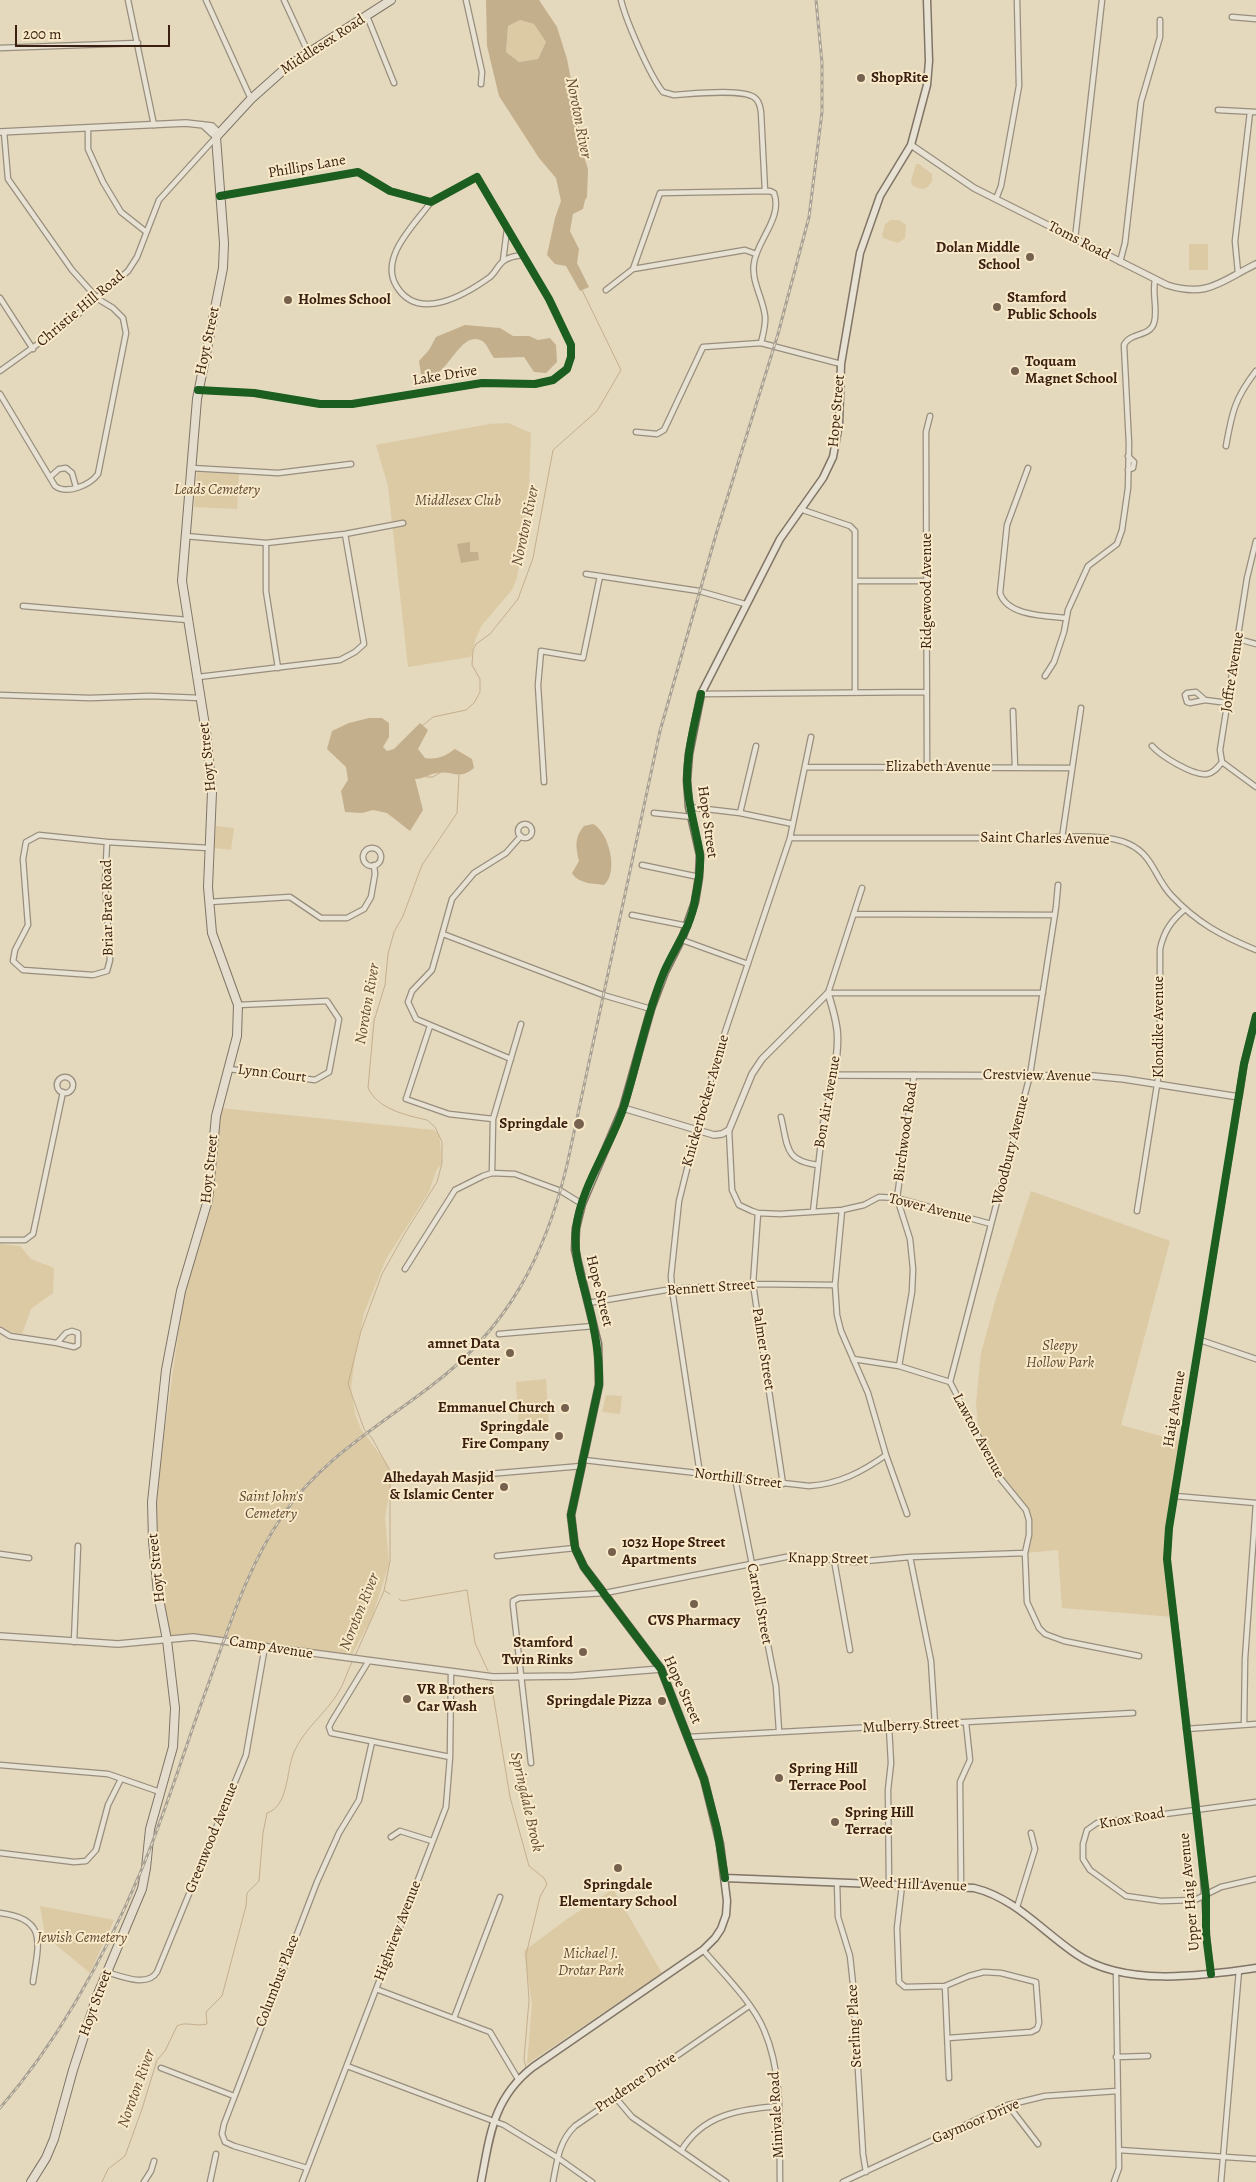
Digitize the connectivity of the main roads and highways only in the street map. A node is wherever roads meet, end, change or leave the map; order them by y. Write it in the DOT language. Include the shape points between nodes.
graph roads {
  1 [pos="391,0"];
  2 [pos="927,0"];
  3 [pos="216,137"];
  4 [pos="725,1878"];
  5 [pos="1256,1968"];
  6 [pos="31,2182"];
  7 [pos="480,2182"];
  1 -- 3 [label="main road, Middlesex Road" via="277,75"];
  2 -- 4 [label="main road, Hope Street" via="928,77 911,145 880,196 863,242 841,364 835,449 823,478 780,539 701,694 687,780 689,807 700,856 695,902 688,926 651,1008 623,1108 582,1204 576,1228 575,1250 600,1363 599,1385 571,1515 575,1548 584,1566 661,1669 712,1809"];
  3 -- 6 [label="main road, Hoyt Street" via="223,268 198,390 182,581 206,732 212,794 208,848 212,933 238,1005 237,1036 214,1124 208,1200 181,1291 166,1370 152,1502 158,1594 167,1640 175,1729 148,1836 142,1889 106,1972 72,2070 54,2139"];
  4 -- 5 [label="main road, Weed Hill Avenue" via="961,1886 986,1891 1017,1907 1077,1955 1116,1972 1175,1976"];
  4 -- 7 [label="main road, Hope Street" via="727,1909 723,1923 703,1950 518,2079 504,2098 493,2122"];
}
